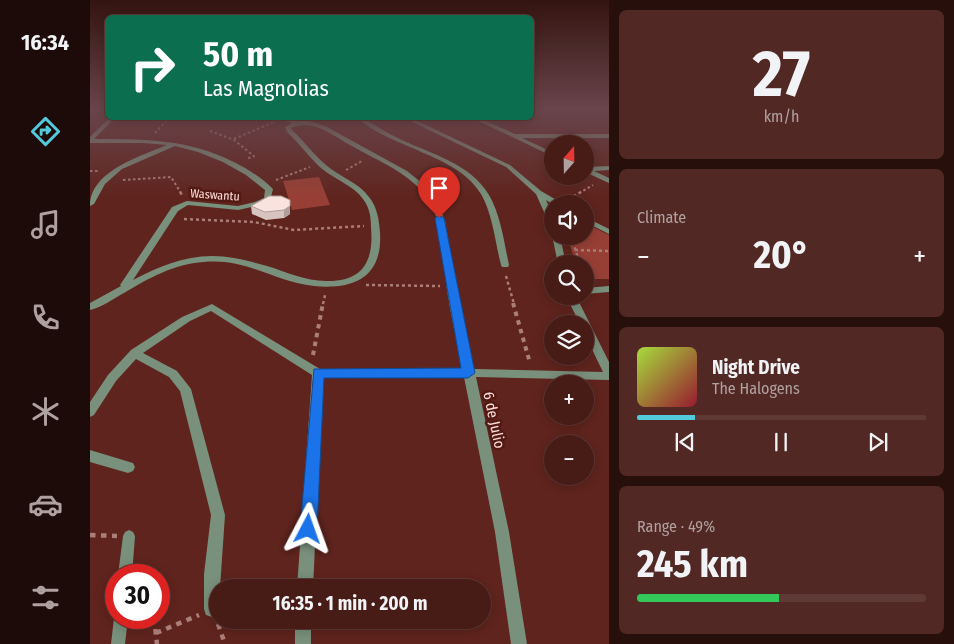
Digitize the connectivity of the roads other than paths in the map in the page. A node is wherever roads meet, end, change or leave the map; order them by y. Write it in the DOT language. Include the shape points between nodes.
graph roads {
  1 [pos="295,138"];
  2 [pos="343,138"];
  3 [pos="393,138"];
  4 [pos="449,138"];
  5 [pos="518,138"];
  6 [pos="90,140"];
  7 [pos="174,144"];
  8 [pos="544,150"];
  9 [pos="609,168"];
  10 [pos="594,169"];
  11 [pos="594,174"];
  12 [pos="607,180"];
  13 [pos="539,193"];
  14 [pos="544,196"];
  15 [pos="90,204"];
  16 [pos="544,204"];
  17 [pos="594,224"];
  18 [pos="609,232"];
  19 [pos="505,265"];
  20 [pos="123,288"];
  21 [pos="609,289"];
  22 [pos="594,290"];
  23 [pos="90,307"];
  24 [pos="594,343"];
  25 [pos="136,353"];
  26 [pos="314,370"];
  27 [pos="468,373"];
  28 [pos="609,375"];
  29 [pos="90,412"];
  30 [pos="90,456"];
  31 [pos="128,467"];
  32 [pos="129,536"];
  33 [pos="126,564"];
  34 [pos="212,579"];
  35 [pos="305,579"];
  36 [pos="120,629"];
  37 [pos="303,629"];
  38 [pos="118,644"];
  39 [pos="304,644"];
  40 [pos="519,644"];
  1 -- 20 [label="street" via="328,170 362,193 371,204 376,242 372,266 362,277 341,284 312,283 258,266 204,259 172,265"];
  2 -- 27 [label="street, 6 de Julio" via="408,174 436,205"];
  3 -- 19 [label="street" via="457,168 475,181 485,194"];
  4 -- 13 [label="street" via="508,166"];
  5 -- 8 [label="street"];
  6 -- 7 [label="street, Waswantu"];
  7 -- 15 [label="street" via="102,182"];
  7 -- 20 [label="street, Waswantu" via="204,152 248,173 264,184 270,194 255,206 244,208 187,203 175,209"];
  9 -- 10 [label="street"];
  11 -- 12 [label="street"];
  13 -- 14 [label="street"];
  13 -- 16 [label="street"];
  17 -- 18 [label="street"];
  20 -- 23 [label="street"];
  21 -- 22 [label="street"];
  24 -- 28 [label="street"];
  25 -- 26 [label="street" via="186,319 212,307"];
  25 -- 29 [label="street" via="112,378"];
  25 -- 34 [label="street" via="173,374 185,389 218,515"];
  26 -- 27 [label="street"];
  26 -- 35 [label="street"];
  27 -- 28 [label="street"];
  27 -- 40 [label="street, 6 de Julio" via="502,534"];
  30 -- 31 [label="street"];
  32 -- 33 [label="lane"];
  36 -- 38 [label="lane"];
  37 -- 39 [label="street"];
}
